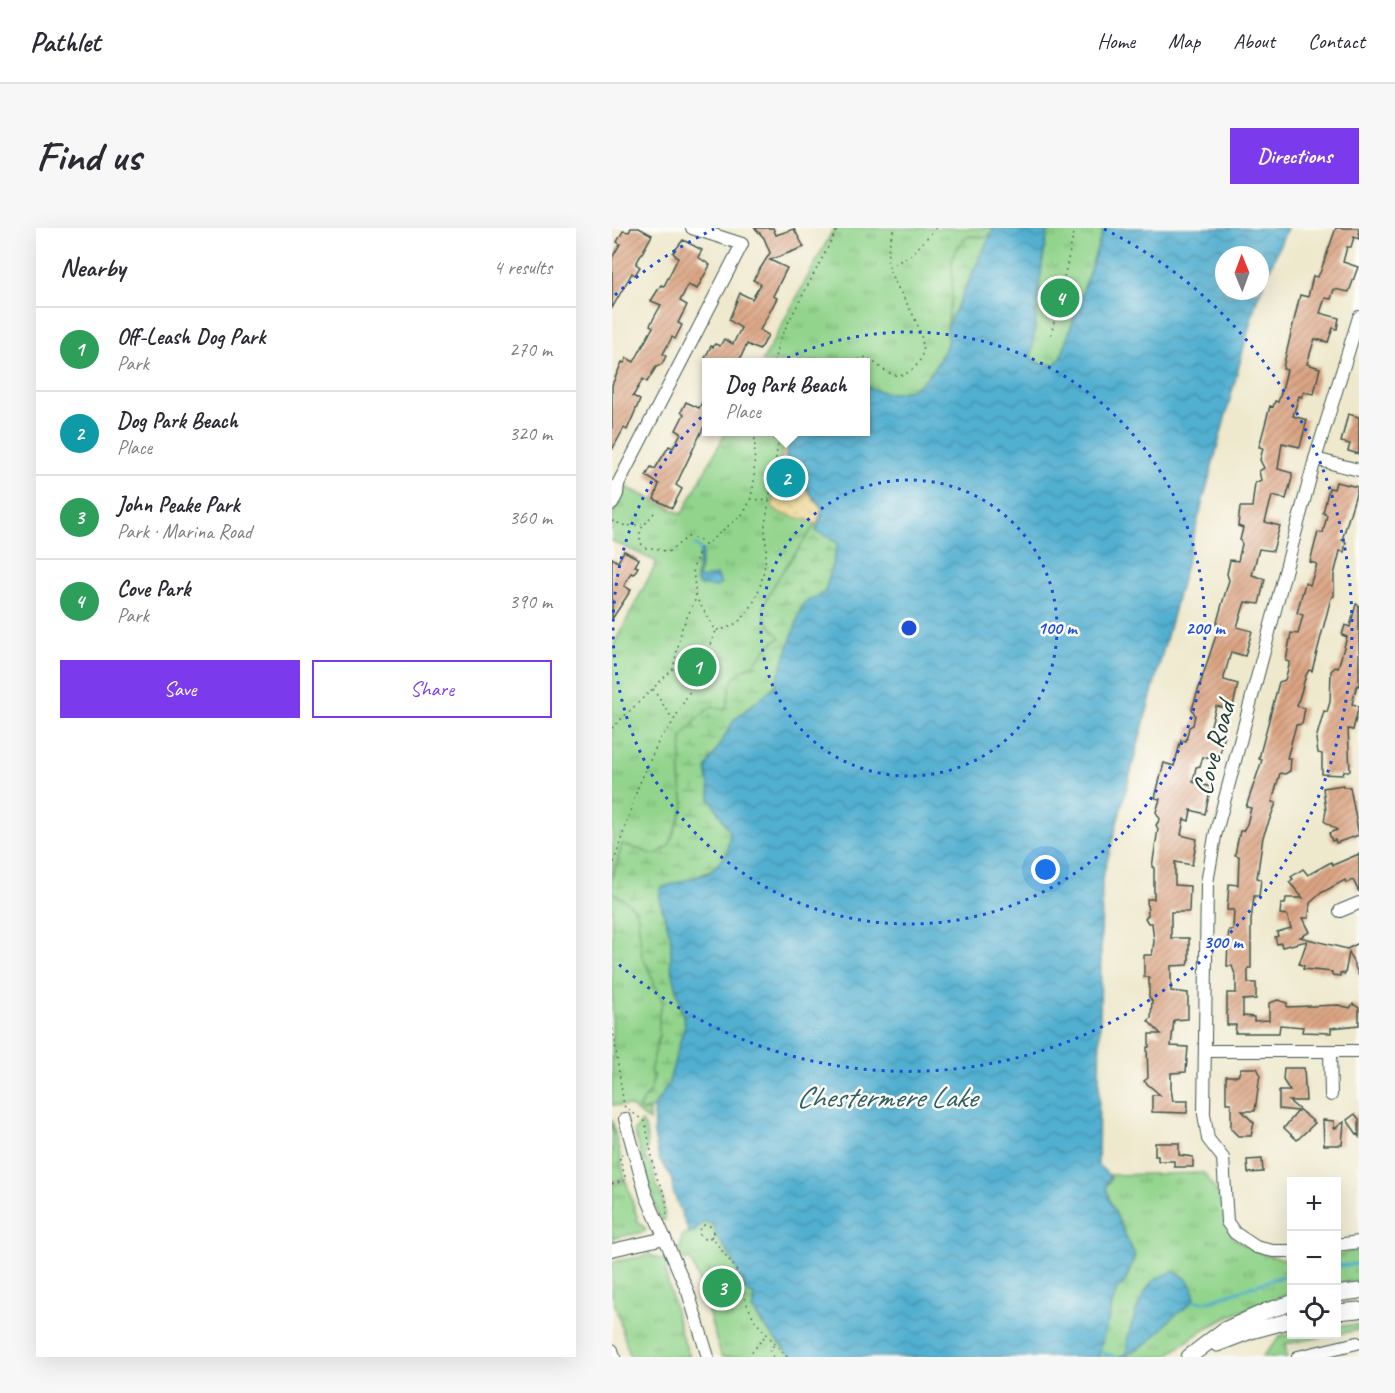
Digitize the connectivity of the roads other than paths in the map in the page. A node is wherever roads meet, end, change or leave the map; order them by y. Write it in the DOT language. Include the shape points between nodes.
graph roads {
  1 [pos="692,228"];
  2 [pos="1359,317"];
  3 [pos="1315,459"];
  4 [pos="1359,470"];
  5 [pos="615,485"];
  6 [pos="612,504"];
  7 [pos="1359,903"];
  8 [pos="1340,910"];
  9 [pos="1205,1051"];
  10 [pos="1330,1051"];
  11 [pos="1359,1051"];
  12 [pos="1331,1095"];
  13 [pos="625,1119"];
  14 [pos="665,1238"];
  15 [pos="1359,1242"];
  16 [pos="1341,1244"];
  17 [pos="612,1250"];
  18 [pos="1287,1251"];
  19 [pos="1359,1292"];
  20 [pos="1341,1294"];
  21 [pos="1287,1305"];
  22 [pos="1359,1310"];
  23 [pos="1341,1312"];
  24 [pos="1287,1321"];
  25 [pos="1358,1345"];
  26 [pos="612,1350"];
  27 [pos="1193,1354"];
  28 [pos="1325,1354"];
  29 [pos="614,1357"];
  30 [pos="708,1357"];
  31 [pos="1298,1357"];
  1 -- 5 [label="street" via="742,244"];
  2 -- 3 [label="street, Cove Road"];
  3 -- 4 [label="street"];
  3 -- 9 [label="street, Cove Road" via="1209,870"];
  5 -- 6 [label="street"];
  7 -- 8 [label="street"];
  9 -- 10 [label="street"];
  9 -- 18 [label="street, Cove Road" via="1204,1114 1208,1139 1222,1158 1227,1222 1234,1233 1256,1247"];
  10 -- 11 [label="street"];
  10 -- 12 [label="street"];
  13 -- 14 [label="street" via="646,1195"];
  14 -- 17 [label="street"];
  14 -- 30 [label="street" via="688,1292"];
  15 -- 16 [label="street"];
  19 -- 20 [label="main road"];
  21 -- 27 [label="main road" via="1224,1330"];
  22 -- 23 [label="main road"];
  24 -- 27 [label="main road"];
  25 -- 28 [label="street"];
  26 -- 29 [label="street"];
  28 -- 31 [label="street"];
}
